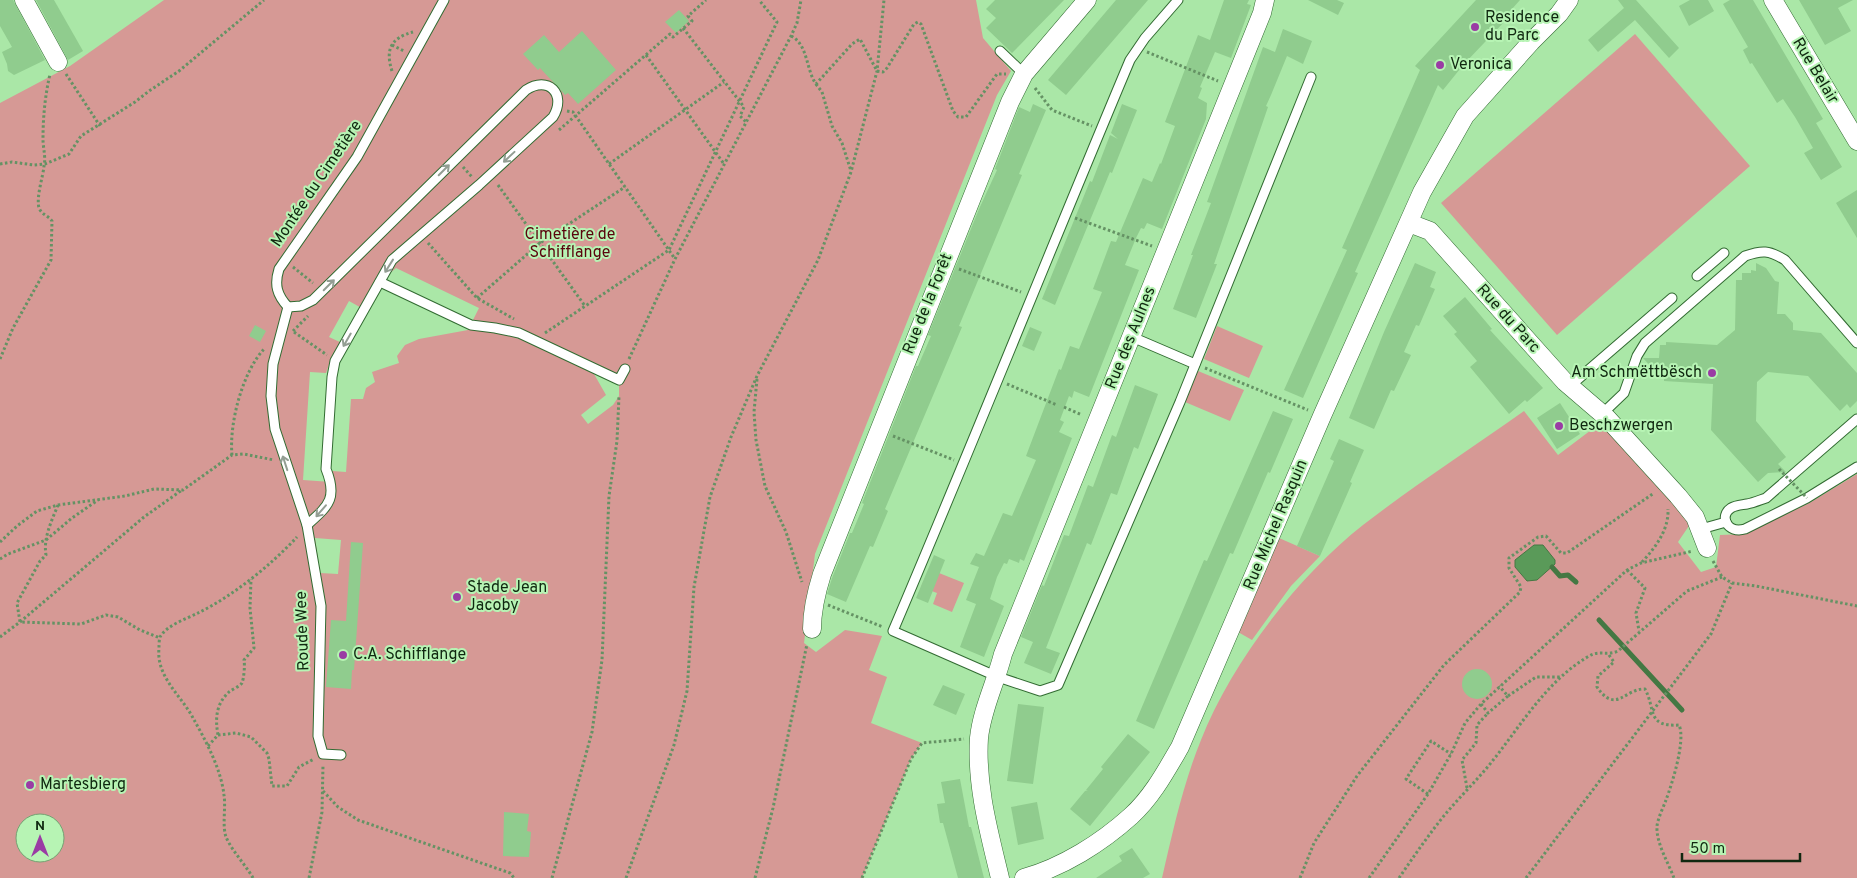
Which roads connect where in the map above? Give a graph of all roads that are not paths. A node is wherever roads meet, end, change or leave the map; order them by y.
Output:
1 (24, 0) edge
2 (444, 0) edge
3 (1087, 0) edge
4 (1178, 0) edge
5 (1265, 0) edge
6 (1570, 0) edge
7 (1773, 0) edge
8 (1000, 51) dead end
9 (59, 63) road end
10 (1024, 74) junction
11 (1311, 76) dead end
12 (1857, 141) edge
13 (1409, 223) junction
14 (1724, 253) dead end
15 (1697, 276) dead end
16 (380, 282) junction
17 (1672, 298) dead end
18 (288, 307) junction
19 (1132, 337) junction
20 (1857, 343) edge
21 (1196, 364) junction
22 (625, 368) road end
23 (1570, 386) junction
24 (1604, 416) junction
25 (1857, 419) edge
26 (1857, 467) edge
27 (1726, 522) junction
28 (307, 525) junction
29 (1701, 529) junction
30 (1707, 548) road end
31 (812, 629) road end
32 (998, 677) junction
33 (341, 755) dead end
34 (1000, 878) edge
35 (1024, 878) edge

1 - 9 street
2 - 18 lane, Montée du Cimetière
3 - 10 street, Rue de la Forêt
4 - 32 lane
5 - 19 street, Rue des Aulnes
6 - 13 street, Rue Michel Rasquin
7 - 12 street, Rue Belair
8 - 10 lane
10 - 31 street, Rue de la Forêt
11 - 21 lane
13 - 23 street, Rue du Parc
13 - 35 street, Rue Michel Rasquin
14 - 15 lane
18 -> 16 lane
16 - 22 lane
16 -> 28 lane
17 - 23 lane
28 -> 18 lane, Roude Wee
19 - 21 lane
19 - 32 street, Rue des Aulnes
20 - 24 lane
21 - 32 lane
23 - 24 street, Rue du Parc
24 - 29 street, Rue du Parc
25 - 27 lane
26 - 27 lane
27 - 29 lane
28 - 33 lane, Roude Wee
29 - 30 street, Rue du Parc
32 - 34 street, Rue des Aulnes

